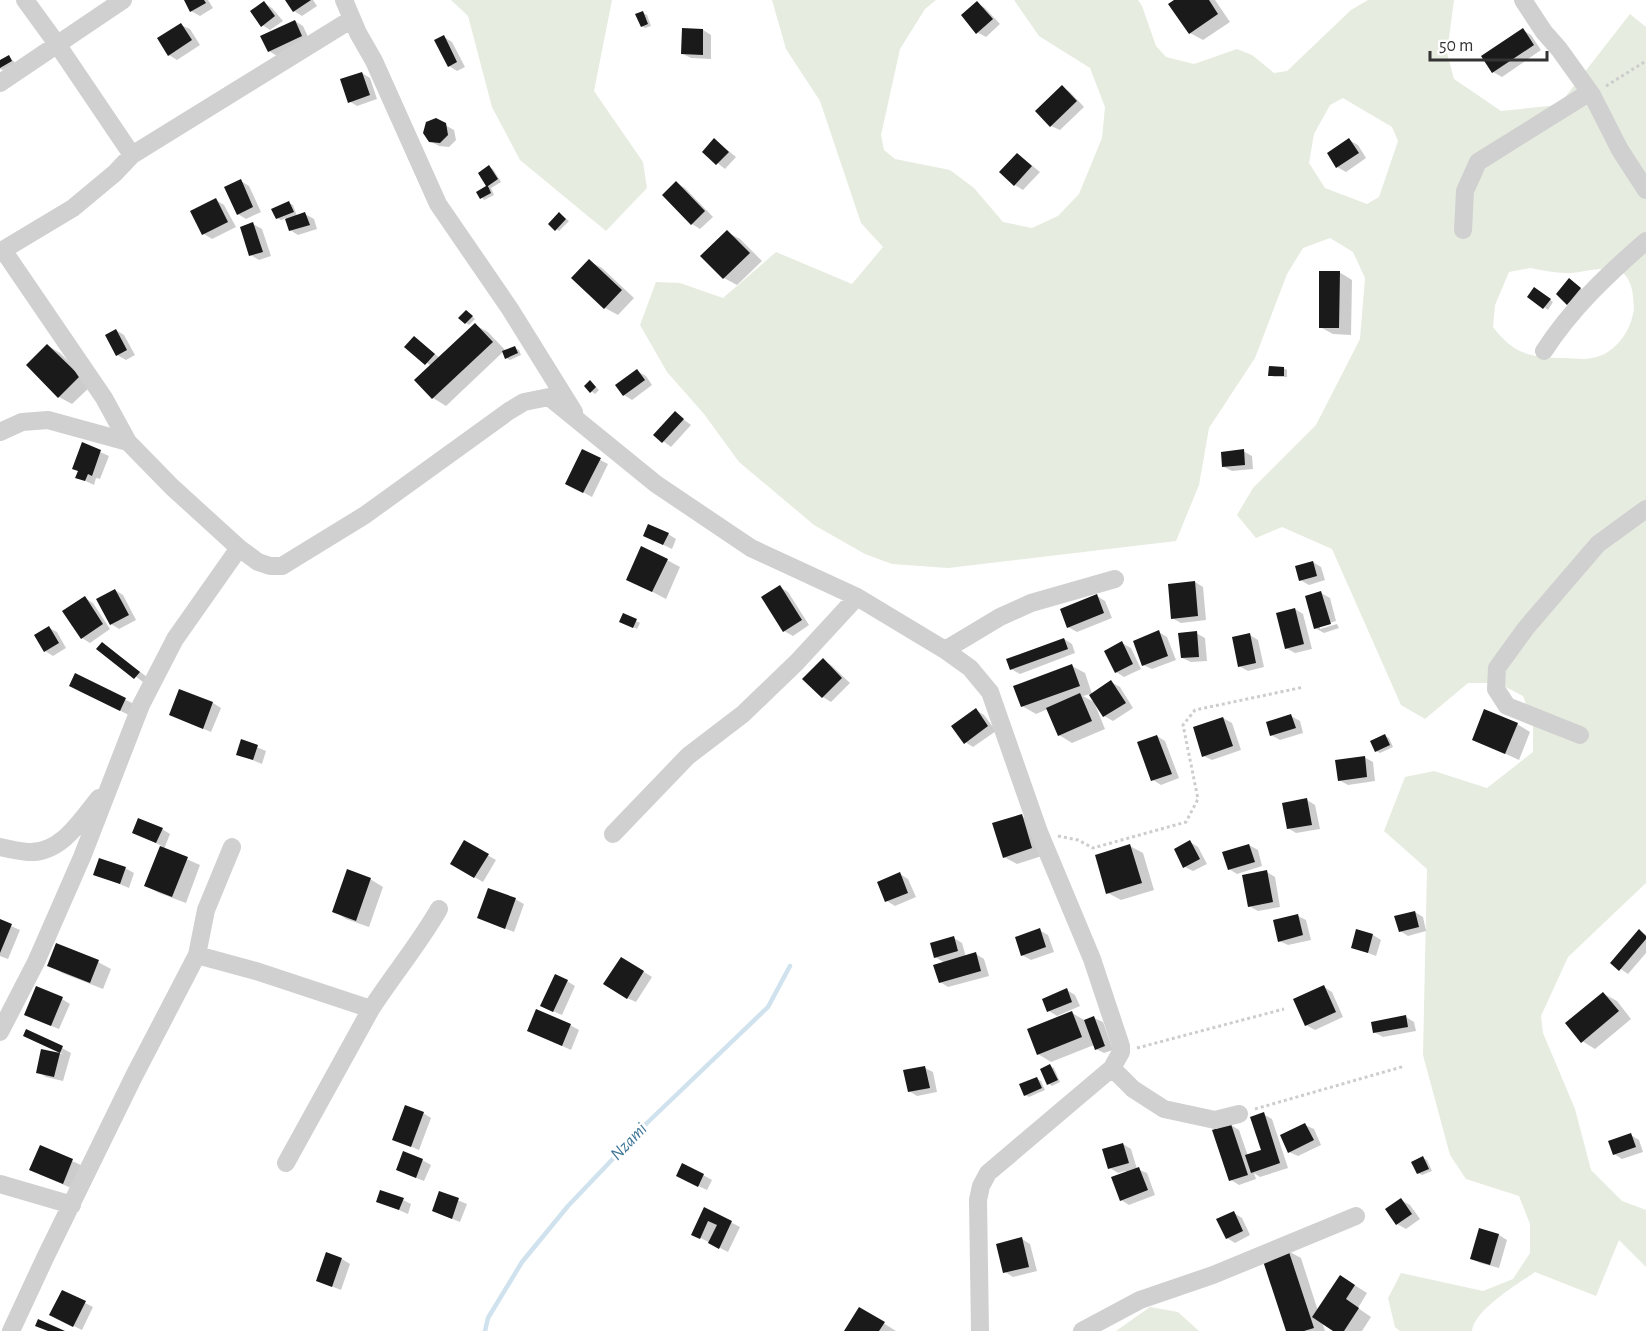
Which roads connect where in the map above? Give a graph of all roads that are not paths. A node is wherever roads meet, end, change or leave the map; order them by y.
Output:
1 (25, 0) edge
2 (123, 0) edge
3 (344, 0) edge
4 (1523, 0) edge
5 (352, 19) junction
6 (57, 44) junction
7 (0, 83) edge
8 (1591, 94) junction
9 (132, 155) junction
10 (1646, 190) edge
11 (1463, 231) dead end
12 (1646, 241) edge
13 (1, 251) edge
14 (1544, 351) dead end
15 (580, 421) junction
16 (0, 432) edge
17 (128, 442) junction
18 (1646, 510) edge
19 (239, 548) junction
20 (1115, 579) dead end
21 (857, 597) junction
22 (945, 650) junction
23 (1580, 735) dead end
24 (110, 785) junction
25 (613, 834) dead end
26 (0, 847) edge
27 (232, 847) dead end
28 (439, 909) dead end
29 (197, 956) junction
30 (371, 1009) junction
31 (0, 1032) edge
32 (1117, 1060) junction
33 (1239, 1114) road end
34 (286, 1163) dead end
35 (0, 1184) edge
36 (72, 1205) junction
37 (1356, 1216) dead end
38 (11, 1331) edge
39 (980, 1331) edge
40 (1082, 1331) edge

1 - 6 street
2 - 6 street
3 - 5 street
4 - 8 street
5 - 9 street
5 - 15 street
6 - 7 street
6 - 9 street
8 - 10 street
8 - 11 street
9 - 13 street
12 - 14 street
13 - 17 street
15 - 19 street
15 - 21 street
16 - 17 street
17 - 19 street
18 - 23 street
19 - 24 street
20 - 22 street
21 - 22 street
21 - 25 street
22 - 32 street
24 - 26 street
24 - 31 street
27 - 29 street
28 - 30 street
29 - 30 street
29 - 36 street
30 - 34 street
32 - 33 street
32 - 39 street
35 - 36 street
36 - 38 street
37 - 40 street

